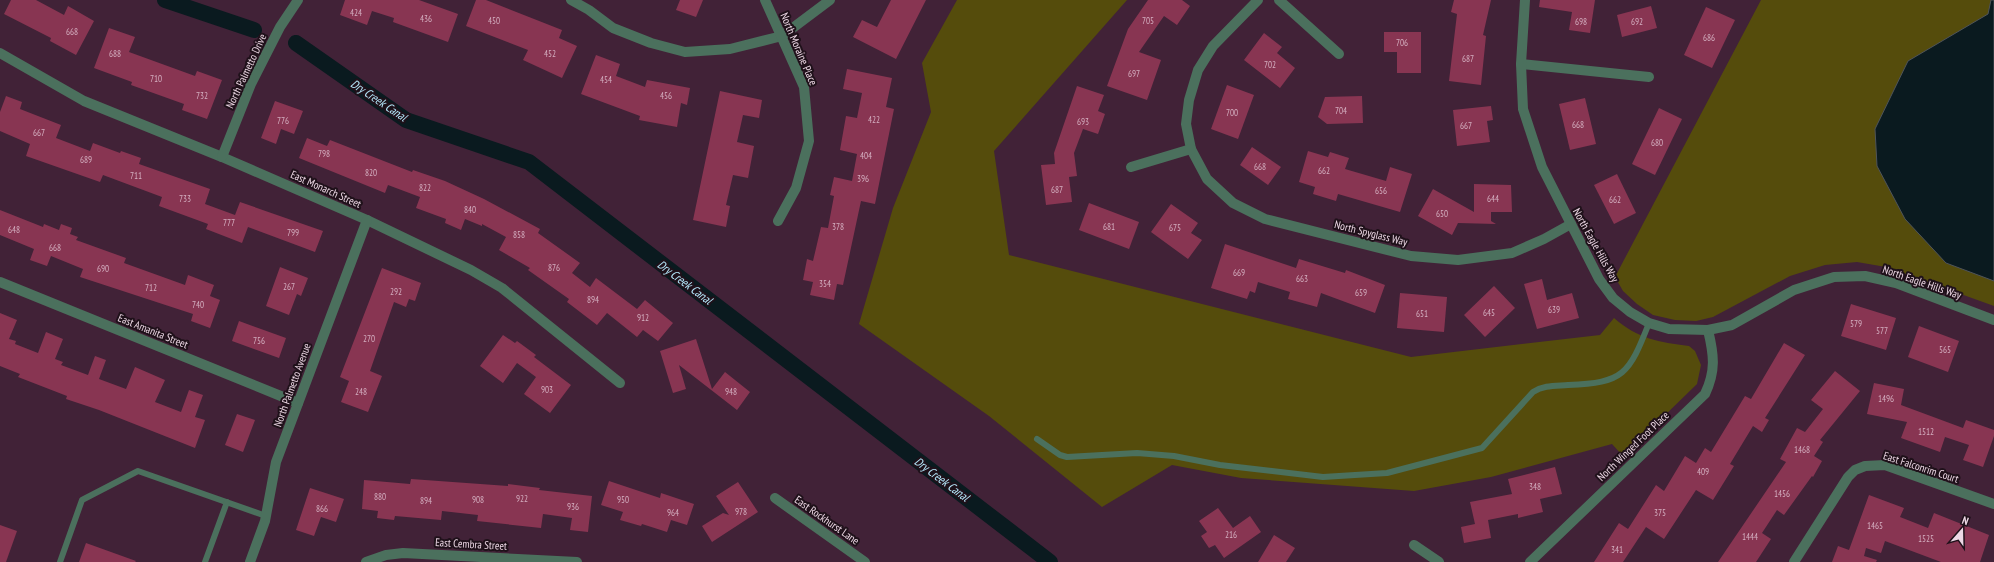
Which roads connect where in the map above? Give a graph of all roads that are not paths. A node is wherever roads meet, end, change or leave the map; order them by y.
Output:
1 (298, 0) edge
2 (571, 0) edge
3 (765, 0) edge
4 (830, 0) edge
5 (1258, 0) edge
6 (1279, 0) edge
7 (1525, 0) edge
8 (782, 36) junction
9 (0, 53) edge
10 (1339, 54) dead end
11 (1521, 64) junction
12 (1649, 77) dead end
13 (1191, 149) junction
14 (222, 156) junction
15 (1131, 167) dead end
16 (367, 220) junction
17 (778, 221) dead end
18 (1571, 224) junction
19 (0, 282) edge
20 (1994, 320) edge
21 (1649, 323) junction
22 (1708, 330) junction
23 (620, 383) dead end
24 (298, 403) junction
25 (1037, 439) dead end
26 (775, 498) dead end
27 (227, 502) junction
28 (1994, 504) edge
29 (266, 516) junction
30 (1414, 545) dead end
31 (852, 558) edge
32 (60, 562) edge
33 (205, 562) edge
34 (250, 562) edge
35 (366, 562) edge
36 (577, 562) edge
37 (865, 562) edge
38 (1439, 562) edge
39 (1530, 562) edge
40 (1794, 562) edge

1 - 14 street, North Palmetto Drive
2 - 8 street
3 - 8 street, North Moraine Place
4 - 8 street
5 - 13 street, North Spyglass Way
6 - 10 street
7 - 11 street, North Eagle Hills Way
8 - 17 street, North Moraine Place
9 - 14 street, East Monarch Street
11 - 12 street
11 - 18 street, North Eagle Hills Way
13 - 15 street
13 - 18 street, North Spyglass Way
14 - 16 street, East Monarch Street
16 - 23 street, East Monarch Street
16 - 24 street, North Palmetto Avenue
18 - 21 street, North Eagle Hills Way
19 - 24 street, East Amanita Street
20 - 22 street, North Eagle Hills Way
21 - 22 street, North Eagle Hills Way
21 - 25 lane
22 - 39 street, North Winged Foot Place
24 - 29 street, North Palmetto Avenue
26 - 31 street, East Rockhurst Lane
27 - 29 lane
27 - 32 lane
27 - 33 lane
28 - 40 street, East Falconrim Court
29 - 34 street, North Palmetto Avenue
30 - 38 street
31 - 37 street, East Rockhurst Lane
35 - 36 street, East Cembra Street

